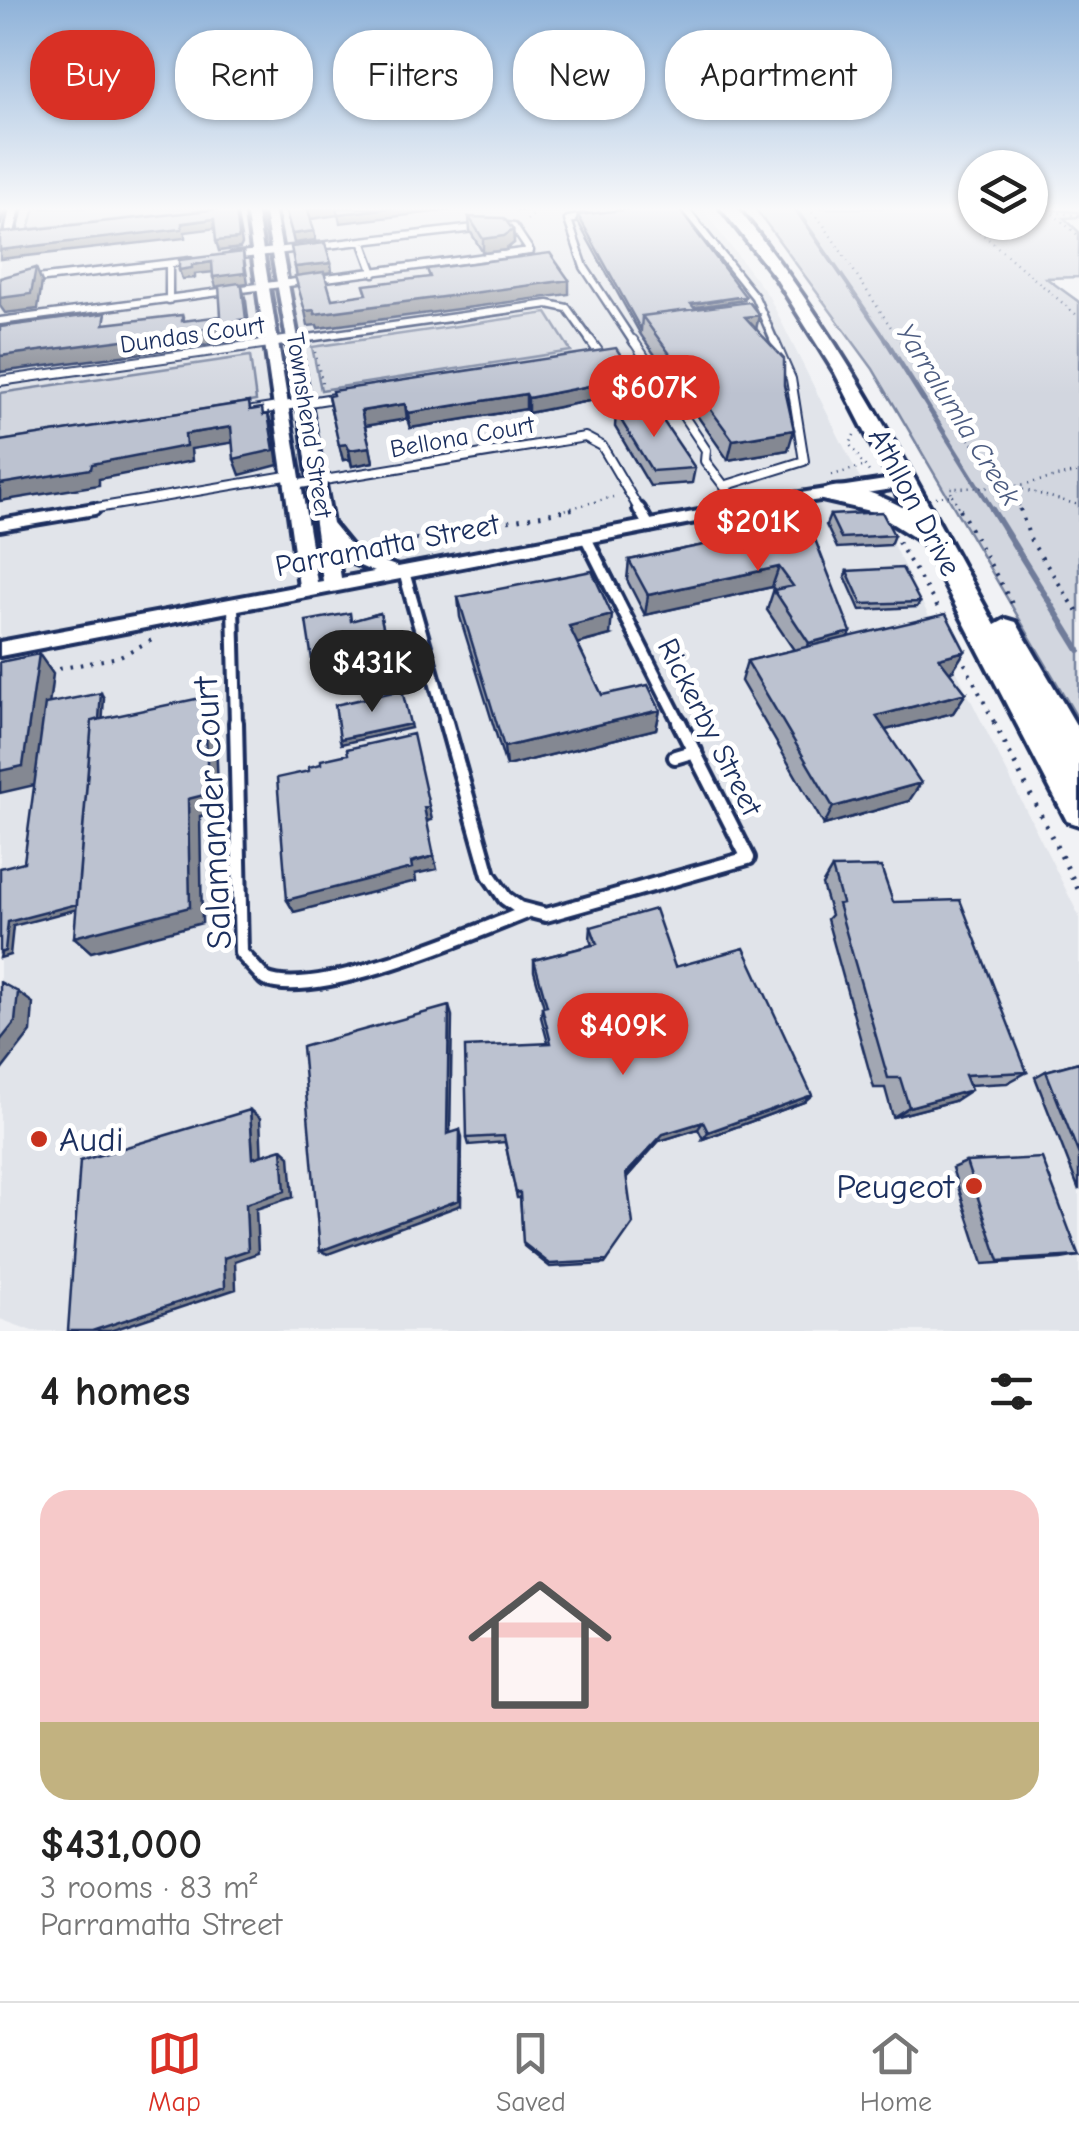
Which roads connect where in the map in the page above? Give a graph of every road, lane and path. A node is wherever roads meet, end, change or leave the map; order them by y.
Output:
1 (116, 270) edge
2 (168, 270) edge
3 (260, 270) edge
4 (280, 270) edge
5 (373, 270) edge
6 (394, 270) edge
7 (586, 270) edge
8 (734, 270) edge
9 (777, 270) edge
10 (790, 270) edge
11 (853, 270) edge
12 (1024, 270) edge
13 (374, 273) junction
14 (23, 281) edge
15 (283, 285) junction
16 (263, 288) junction
17 (169, 300) junction
18 (1079, 317) edge
19 (0, 321) edge
20 (312, 337) junction
21 (293, 340) junction
22 (272, 343) junction
23 (572, 360) edge
24 (0, 381) edge
25 (344, 396) edge
26 (325, 399) junction
27 (304, 402) junction
28 (282, 406) junction
29 (247, 412) edge
30 (857, 428) dead end
31 (899, 451) junction
32 (1079, 472) edge
33 (871, 474) junction
34 (293, 480) junction
35 (318, 481) junction
36 (905, 482) junction
37 (724, 486) junction
38 (960, 486) dead end
39 (1012, 487) junction
40 (630, 494) junction
41 (831, 494) junction
42 (952, 496) dead end
43 (784, 500) junction
44 (1079, 504) edge
45 (889, 507) junction
46 (741, 508) junction
47 (0, 525) edge
48 (325, 526) junction
49 (649, 526) junction
50 (586, 538) junction
51 (938, 544) junction
52 (366, 547) dead end
53 (401, 573) junction
54 (332, 586) junction
55 (310, 590) junction
56 (233, 605) junction
57 (1079, 614) edge
58 (1019, 616) dead end
59 (946, 629) edge
60 (161, 636) dead end
61 (0, 649) edge
62 (957, 650) edge
63 (34, 674) edge
64 (694, 752) junction
65 (675, 758) dead end
66 (1079, 760) edge
67 (1079, 810) edge
68 (1079, 890) edge
69 (524, 913) junction
70 (546, 916) joint

1 - 14 lane
2 - 17 lane
3 - 16 street, Townshend Street
4 - 15 street, Townshend Street
5 - 13 lane
6 - 13 lane
7 - 37 lane
8 - 37 lane
9 - 31 main road, Athllon Drive
10 - 31 main road, Athllon Drive
11 - 39 path
12 - 18 path
13 - 15 lane
15 - 16 lane
15 - 21 street, Townshend Street
16 - 17 lane
16 - 22 street, Townshend Street
17 - 19 lane
20 - 21 lane, Dundas Court
20 - 23 lane, Dundas Court
20 - 26 path
21 - 22 lane, Dundas Court
21 - 27 street, Townshend Street
22 - 24 lane, Dundas Court
22 - 28 street, Townshend Street
25 - 26 lane
26 - 27 lane
27 - 28 lane
27 - 35 street, Townshend Street
28 - 29 lane
28 - 34 street, Townshend Street
30 - 33 path
31 - 33 street, Parramatta Street
31 - 36 main road, Athllon Drive
31 - 66 main road, Athllon Drive
32 - 39 path
33 - 43 street, Parramatta Street
34 - 35 lane, Bellona Court
34 - 47 lane, Bellona Court
34 - 55 street, Townshend Street
35 - 40 lane, Bellona Court
35 - 48 street, Townshend Street
36 - 41 street, Parramatta Street
36 - 51 main road, Athllon Drive
37 - 46 lane
38 - 39 path
39 - 44 path
39 - 57 path
40 - 49 lane, Bellona Court
40 - 52 path
41 - 43 street, Parramatta Street
41 - 45 main road
42 - 58 path
43 - 46 street, Parramatta Street
45 - 51 main road
45 - 59 path
46 - 49 street, Parramatta Street
48 - 53 street, Townshend Street
48 - 54 street, Townshend Street
49 - 50 street, Parramatta Street
50 - 53 street, Parramatta Street
50 - 64 lane, Rickerby Street
51 - 67 main road, Athllon Drive
53 - 54 street, Parramatta Street
53 - 69 lane
54 - 55 street, Parramatta Street
55 - 56 street, Parramatta Street
56 - 61 street, Parramatta Street
56 - 69 lane, Salamander Court
60 - 63 path
62 - 68 path
64 - 65 lane
64 - 70 lane, Rickerby Street
69 - 70 lane, Salamander Court

